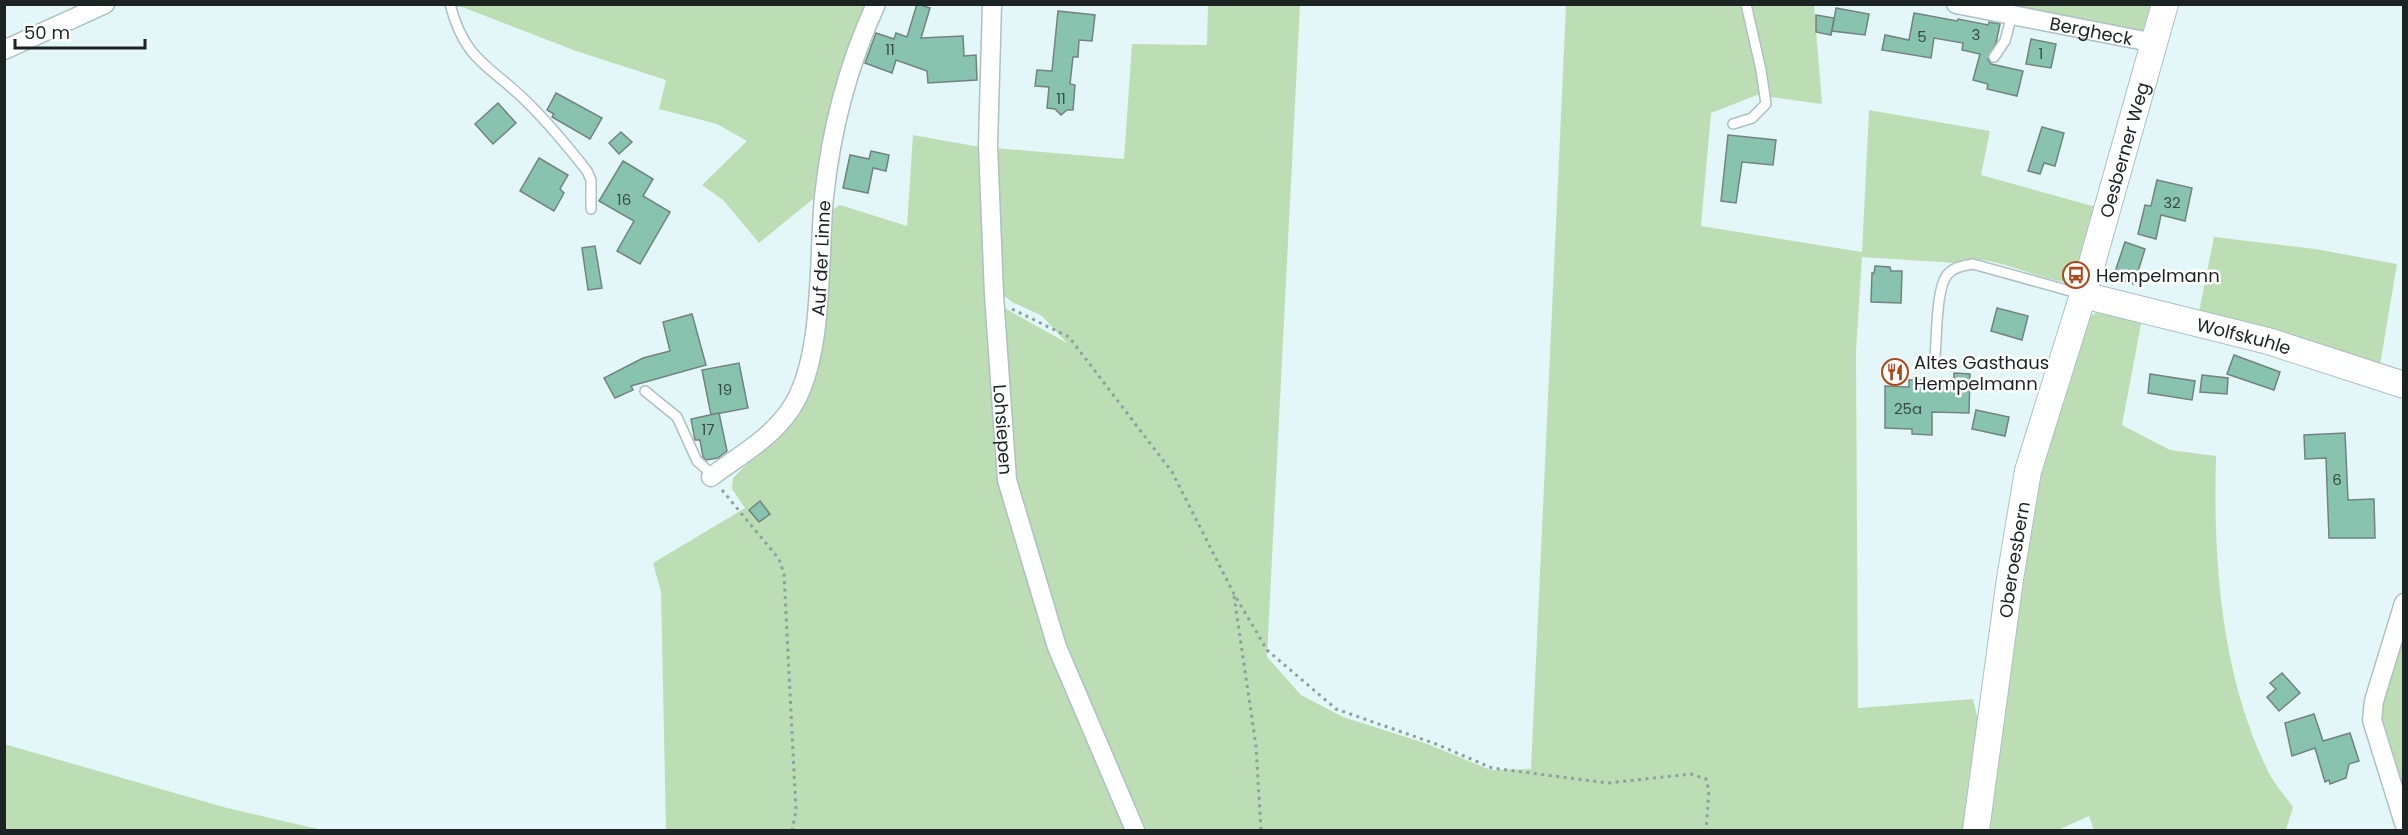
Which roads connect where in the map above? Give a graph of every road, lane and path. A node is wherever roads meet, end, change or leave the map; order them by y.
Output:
1 (105, 4) edge
2 (450, 4) edge
3 (876, 4) edge
4 (992, 4) edge
5 (1746, 4) edge
6 (1956, 4) edge
7 (2165, 4) edge
8 (2012, 15) junction
9 (2155, 43) junction
10 (4, 50) edge
11 (1994, 57) dead end
12 (1733, 124) dead end
13 (591, 209) dead end
14 (994, 295) junction
15 (2083, 295) junction
16 (1935, 356) dead end
17 (2403, 385) edge
18 (645, 391) dead end
19 (712, 476) junction
20 (1234, 594) junction
21 (2403, 603) edge
22 (2403, 823) edge
23 (792, 831) edge
24 (1135, 831) edge
25 (1261, 831) edge
26 (1706, 831) edge
27 (1976, 831) edge

1 - 10 street
2 - 13 lane
3 - 19 street, Auf der Linne
4 - 14 street, Lohsiepen
5 - 12 lane
6 - 8 street, Bergheck
7 - 9 street, Oesberner Weg
8 - 9 street, Bergheck
8 - 11 lane
9 - 15 street, Oesberner Weg
14 - 20 path
14 - 24 street, Lohsiepen
15 - 16 lane
15 - 17 street, Wolfskuhle
15 - 27 street, Oberoesbern
18 - 19 lane
19 - 23 path
20 - 25 path
20 - 26 path
21 - 22 street

